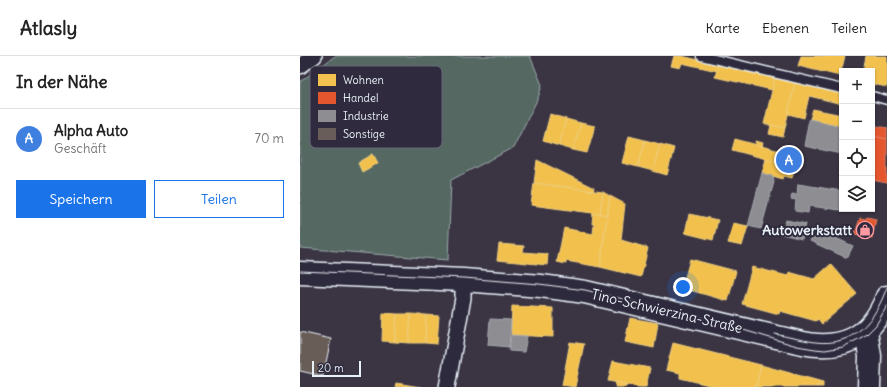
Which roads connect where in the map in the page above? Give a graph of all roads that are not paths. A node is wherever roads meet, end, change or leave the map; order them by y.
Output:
1 (314, 56) edge
2 (701, 56) edge
3 (300, 66) edge
4 (839, 88) edge
5 (875, 97) edge
6 (887, 100) edge
7 (300, 273) edge
8 (463, 280) junction
9 (887, 296) edge
10 (866, 331) junction
11 (447, 387) edge
12 (869, 387) edge

1 - 3 street
2 - 4 lane
5 - 6 lane
7 - 8 main road, Tino-Schwierzina-Straße
8 - 10 main road, Tino-Schwierzina-Straße
8 - 11 street
9 - 10 main road
10 - 12 main road

